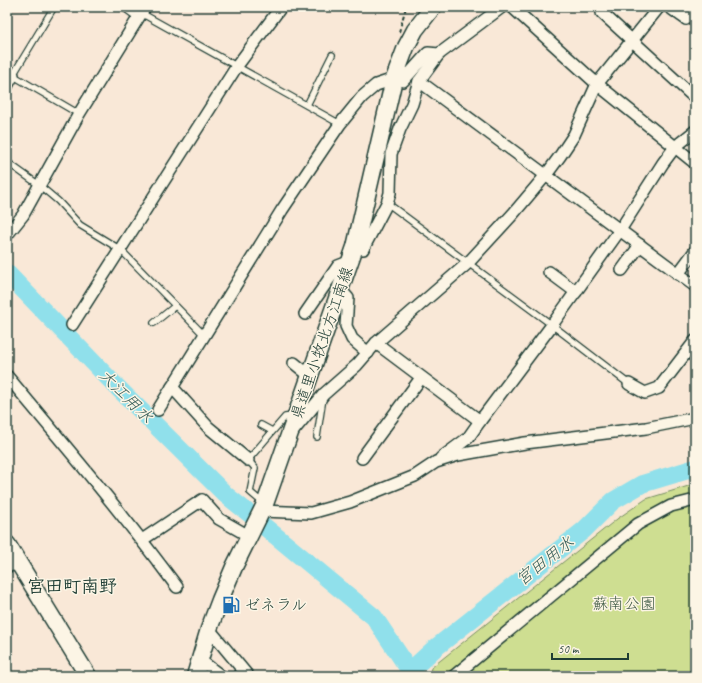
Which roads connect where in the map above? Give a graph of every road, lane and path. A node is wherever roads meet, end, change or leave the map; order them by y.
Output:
1 (54, 7) edge
2 (123, 7) edge
3 (281, 7) edge
4 (433, 7) edge
5 (502, 7) edge
6 (512, 7) edge
7 (659, 7) edge
8 (669, 7) edge
9 (695, 9) edge
10 (141, 13) edge
11 (602, 13) dead end
12 (633, 41) junction
13 (439, 54) junction
14 (332, 55) dead end
15 (237, 66) junction
16 (10, 74) edge
17 (394, 80) junction
18 (419, 81) junction
19 (597, 84) junction
20 (7, 86) edge
21 (695, 98) edge
22 (307, 105) junction
23 (79, 114) junction
24 (340, 124) junction
25 (695, 131) edge
26 (675, 147) junction
27 (7, 162) edge
28 (695, 163) edge
29 (546, 175) junction
30 (39, 185) junction
31 (387, 203) junction
32 (620, 230) junction
33 (7, 235) edge
34 (640, 245) junction
35 (121, 250) junction
36 (695, 251) edge
37 (353, 254) junction
38 (468, 263) junction
39 (622, 270) dead end
40 (549, 272) dead end
41 (678, 274) junction
42 (695, 286) edge
43 (341, 290) junction
44 (576, 292) junction
45 (175, 306) junction
46 (305, 314) dead end
47 (154, 323) dead end
48 (72, 325) dead end
49 (552, 325) junction
50 (204, 335) junction
51 (695, 342) edge
52 (376, 344) junction
53 (368, 353) junction
54 (294, 363) dead end
55 (7, 376) edge
56 (310, 376) junction
57 (421, 378) junction
58 (629, 384) joint
59 (172, 387) junction
60 (324, 394) junction
61 (158, 410) dead end
62 (296, 416) junction
63 (695, 418) edge
64 (480, 421) junction
65 (261, 425) dead end
66 (272, 431) junction
67 (290, 436) junction
68 (317, 437) dead end
69 (362, 458) dead end
70 (248, 460) junction
71 (436, 462) junction
72 (695, 500) edge
73 (264, 508) junction
74 (249, 536) junction
75 (142, 540) junction
76 (7, 544) edge
77 (13, 565) edge
78 (177, 587) dead end
79 (209, 629) junction
80 (200, 660) junction
81 (88, 676) edge
82 (195, 676) edge
83 (221, 676) edge
84 (248, 676) edge
85 (454, 676) edge

1 - 16 lane
2 - 10 lane
3 - 15 street
4 - 17 main road, 県道里小牧北方江南線
5 - 13 street
6 - 19 street
7 - 12 street
8 - 9 street
10 - 15 lane
10 - 23 street
11 - 12 street
12 - 19 street
12 - 21 street
13 - 17 street
13 - 18 street
14 - 22 lane
15 - 22 lane
15 - 35 street
16 - 20 street
16 - 23 lane
17 - 24 street
17 - 37 main road, 県道里小牧北方江南線
18 - 29 street
18 - 31 street
19 - 26 street
19 - 29 street
22 - 24 lane
23 - 30 street
24 - 50 street
25 - 26 street
26 - 28 street
26 - 32 street
27 - 30 lane
29 - 32 street
29 - 38 street
30 - 33 street
30 - 35 lane
31 - 37 street
31 - 38 lane
32 - 34 street
32 - 44 street
34 - 39 street
34 - 41 street
35 - 45 lane
35 - 48 street
36 - 41 street
37 - 43 main road, 県道里小牧北方江南線
37 - 46 street
38 - 49 lane
38 - 52 street
40 - 44 street
41 - 42 street
43 - 53 street
43 - 56 main road, 県道里小牧北方江南線
44 - 49 street
45 - 47 lane
45 - 50 lane
49 - 58 lane
49 - 64 street
50 - 59 street
51 - 58 street
52 - 53 street
52 - 57 street
53 - 60 street
54 - 56 street
55 - 75 street
56 - 62 main road, 県道里小牧北方江南線
57 - 64 street
57 - 69 street
59 - 61 street
59 - 70 street
60 - 67 street
60 - 68 lane
62 - 66 lane
62 - 67 main road, 県道里小牧北方江南線
63 - 71 street
64 - 71 street
65 - 66 lane
66 - 70 lane
67 - 73 main road, 県道里小牧北方江南線
70 - 73 lane
71 - 73 street
72 - 85 street
73 - 74 main road, 県道里小牧北方江南線
74 - 75 street
74 - 79 main road, 県道里小牧北方江南線
75 - 78 street
76 - 77 main road
77 - 81 main road
79 - 80 main road, 県道里小牧北方江南線
79 - 84 street
80 - 82 main road, 県道里小牧北方江南線
80 - 83 street

